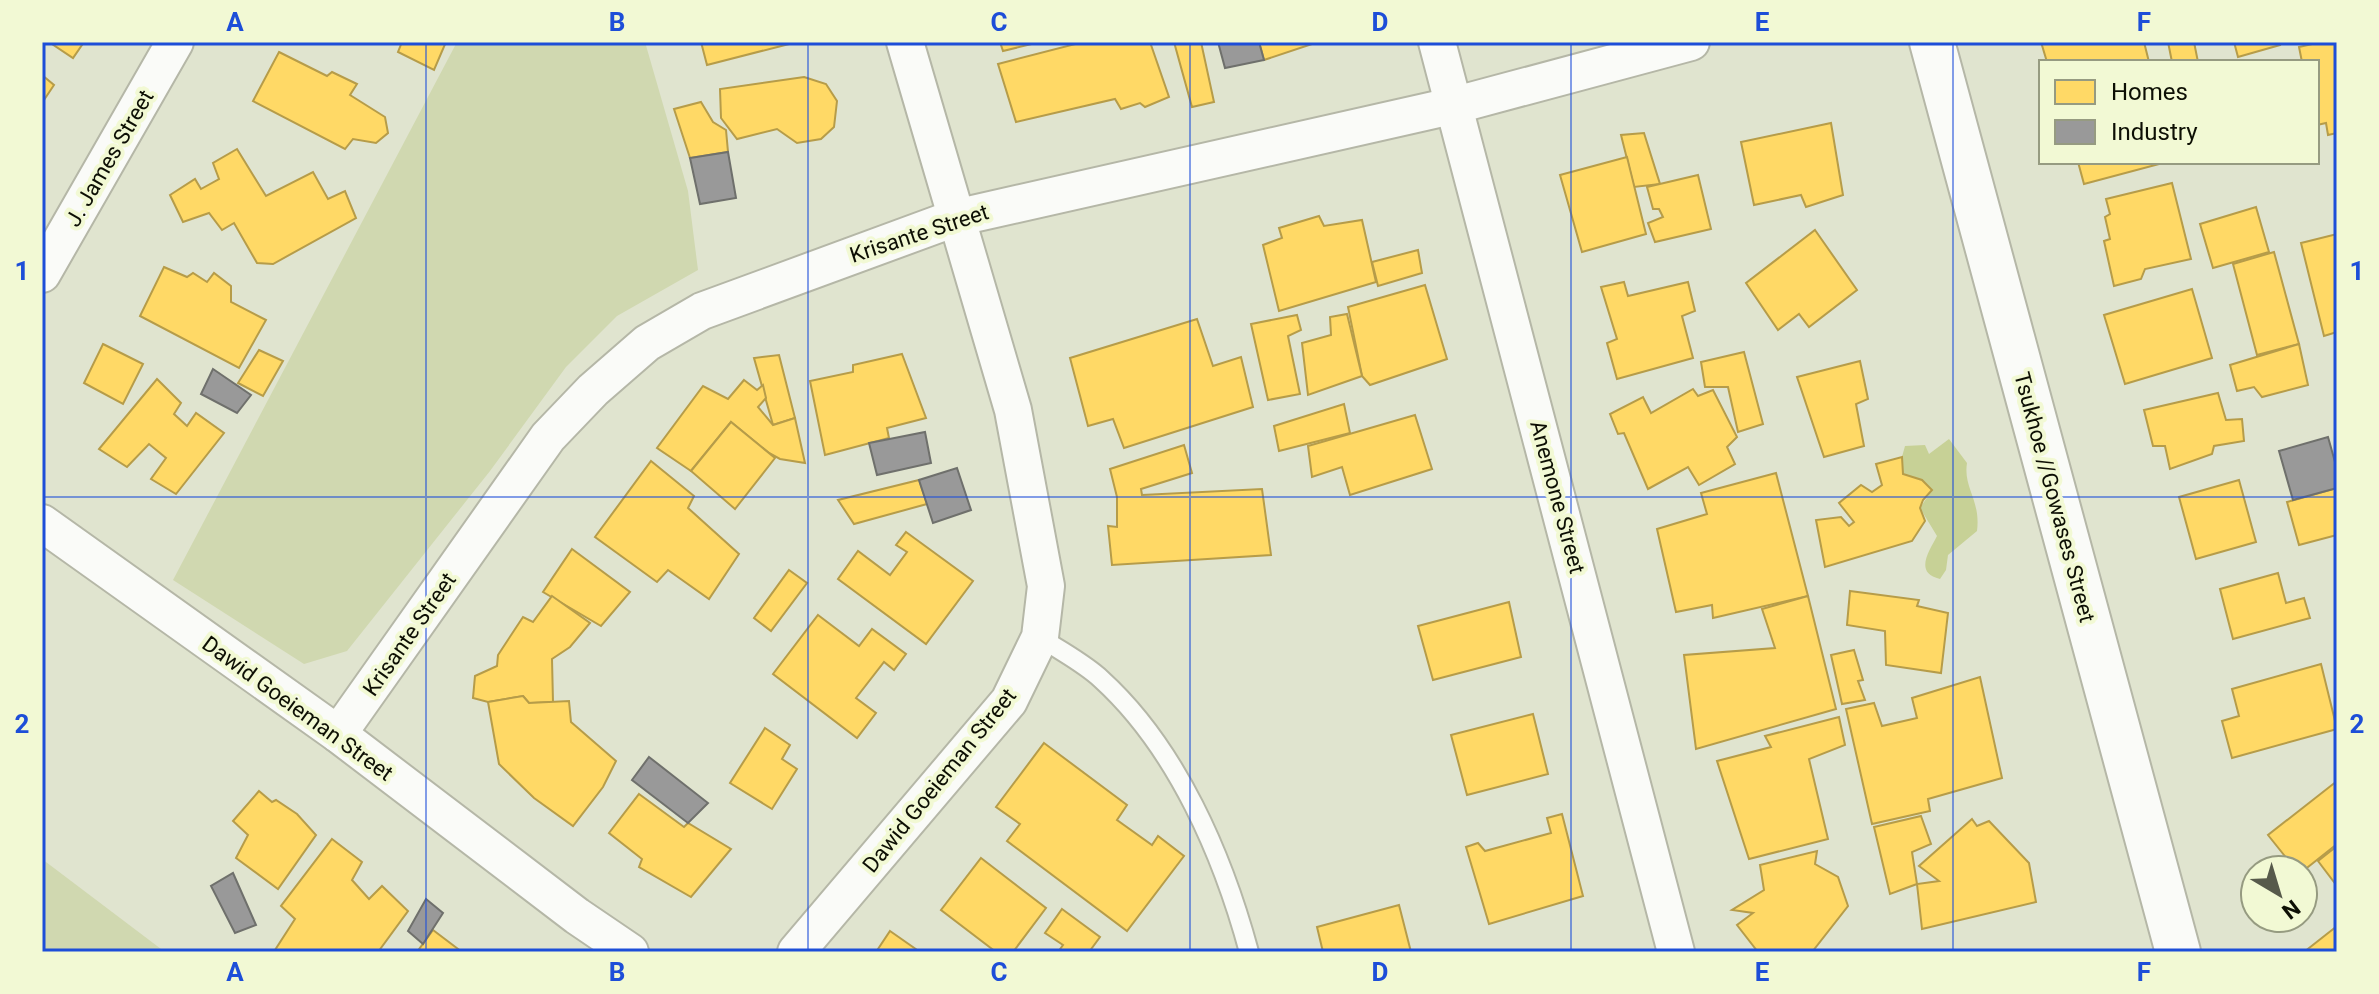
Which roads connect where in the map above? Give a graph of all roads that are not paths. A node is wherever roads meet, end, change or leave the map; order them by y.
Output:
1 (175, 42) edge
2 (905, 42) edge
3 (1437, 42) edge
4 (1691, 42) edge
5 (1932, 42) edge
6 (1456, 105) junction
7 (955, 218) junction
8 (42, 274) edge
9 (42, 523) edge
10 (1040, 637) junction
11 (338, 734) junction
12 (630, 952) edge
13 (796, 952) edge
14 (1249, 952) edge
15 (1676, 952) edge
16 (2178, 952) edge

1 - 8 street, J. James Street
2 - 7 street, Dawid Goeieman Street
3 - 6 street, Anemone Street
4 - 6 street, Krisante Street
5 - 16 street, Tsukhoe //Gowases Street
6 - 7 street, Krisante Street
6 - 15 street, Anemone Street
7 - 10 street, Dawid Goeieman Street
7 - 11 street, Krisante Street
9 - 11 street, Dawid Goeieman Street
10 - 13 street, Dawid Goeieman Street
10 - 14 lane
11 - 12 street, Dawid Goeieman Street

